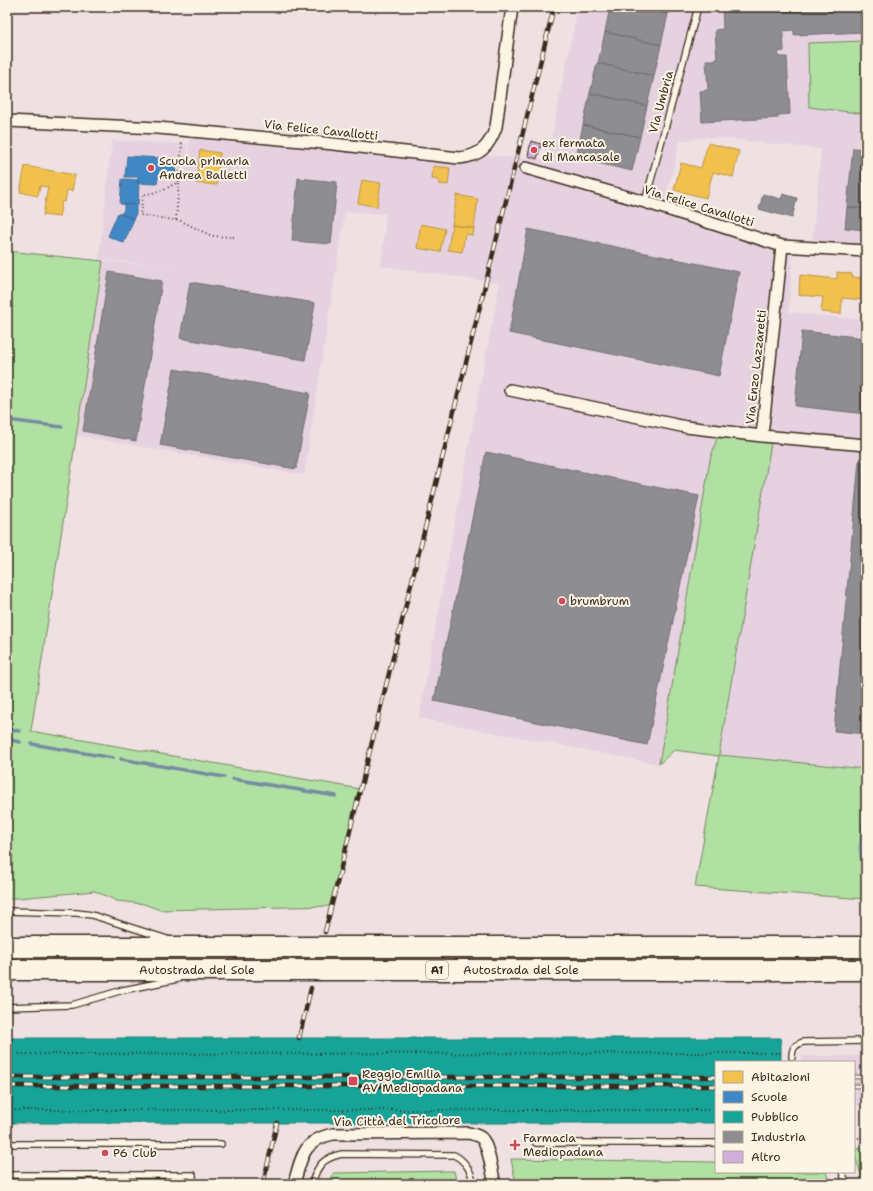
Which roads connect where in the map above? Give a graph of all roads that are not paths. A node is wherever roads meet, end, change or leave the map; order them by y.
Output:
1 (512, 7) edge
2 (698, 7) edge
3 (7, 121) edge
4 (526, 168) dead end
5 (645, 202) junction
6 (782, 246) junction
7 (866, 251) edge
8 (510, 390) dead end
9 (762, 436) junction
10 (866, 445) edge
11 (7, 911) edge
12 (191, 946) junction
13 (866, 946) edge
14 (7, 947) edge
15 (7, 970) edge
16 (220, 970) junction
17 (866, 970) edge
18 (190, 976) dead end
19 (183, 978) dead end
20 (7, 1007) edge
21 (866, 1041) edge
22 (792, 1057) dead end
23 (536, 1143) dead end
24 (715, 1143) edge
25 (7, 1144) edge
26 (221, 1144) dead end
27 (842, 1173) edge
28 (7, 1176) edge
29 (193, 1184) edge
30 (294, 1184) edge
31 (312, 1184) edge
32 (474, 1184) edge
33 (495, 1184) edge
34 (847, 1184) edge

1 - 3 street, Via Felice Cavallotti
2 - 5 lane, Via Umbria
4 - 5 street, Via Felice Cavallotti
5 - 6 street, Via Felice Cavallotti
6 - 7 street, Via Felice Cavallotti
6 - 9 street, Via Enzo Lazzaretti
8 - 9 street
9 - 10 street, Via Enzo Lazzaretti
11 - 12 lane
12 - 13 highway, Autostrada del Sole / A1
12 - 14 highway, Autostrada del Sole / A1
15 - 16 highway, Autostrada del Sole / A1
16 - 17 highway, Autostrada del Sole / A1
16 - 18 lane
19 - 20 lane
21 - 22 lane
23 - 24 lane
25 - 26 lane
27 - 34 lane
28 - 29 lane
30 - 33 street, Via Città del Tricolore
31 - 32 lane

